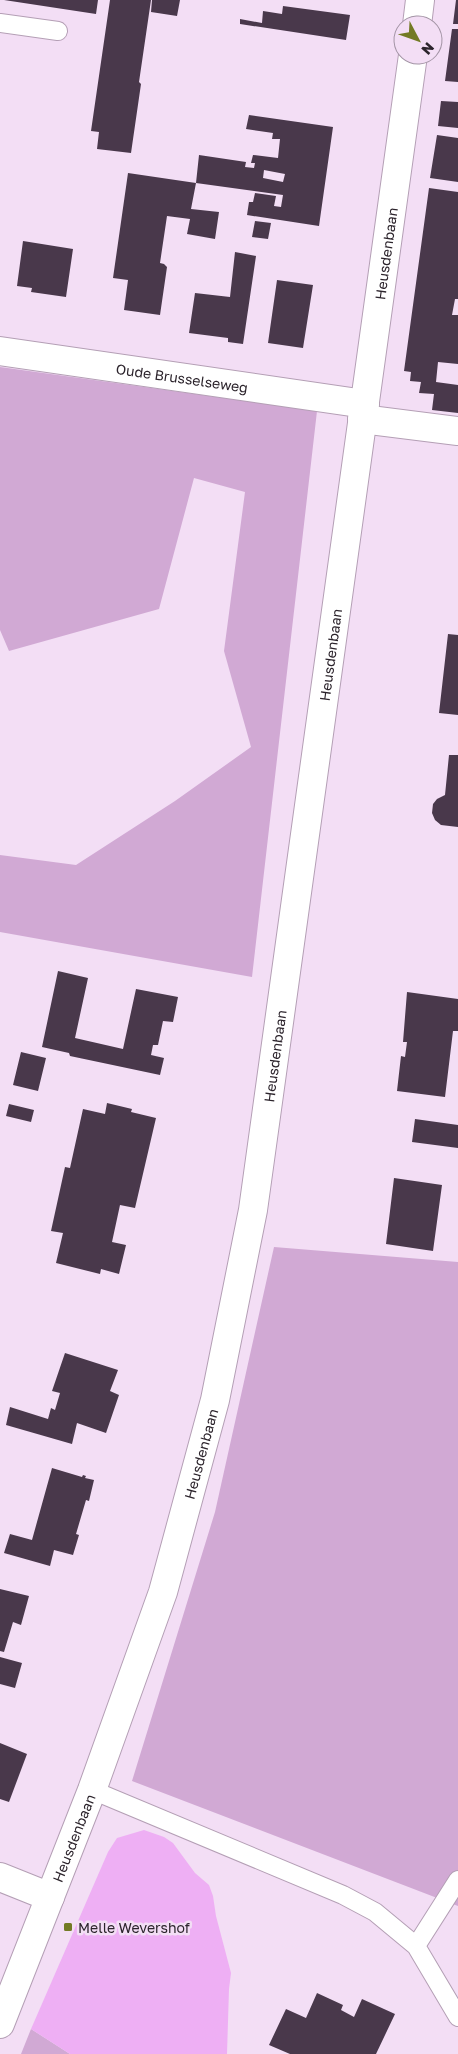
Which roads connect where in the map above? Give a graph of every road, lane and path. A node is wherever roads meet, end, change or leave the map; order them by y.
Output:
1 (420, 0) edge
2 (418, 15) edge
3 (0, 23) edge
4 (58, 31) dead end
5 (412, 65) edge
6 (0, 351) edge
7 (363, 411) junction
8 (458, 431) edge
9 (92, 1790) junction
10 (0, 1877) edge
11 (458, 1880) edge
12 (50, 1897) junction
13 (416, 1946) junction
14 (458, 2017) edge
15 (0, 2024) edge

1 - 2 main road
3 - 4 lane
5 - 7 main road, Heusdenbaan
6 - 7 main road, Oude Brusselseweg
7 - 8 main road, Oude Brusselseweg
7 - 9 main road, Heusdenbaan
9 - 12 main road, Heusdenbaan
9 - 13 lane
10 - 12 main road
11 - 13 lane
12 - 15 main road, Heusdenbaan
13 - 14 lane

